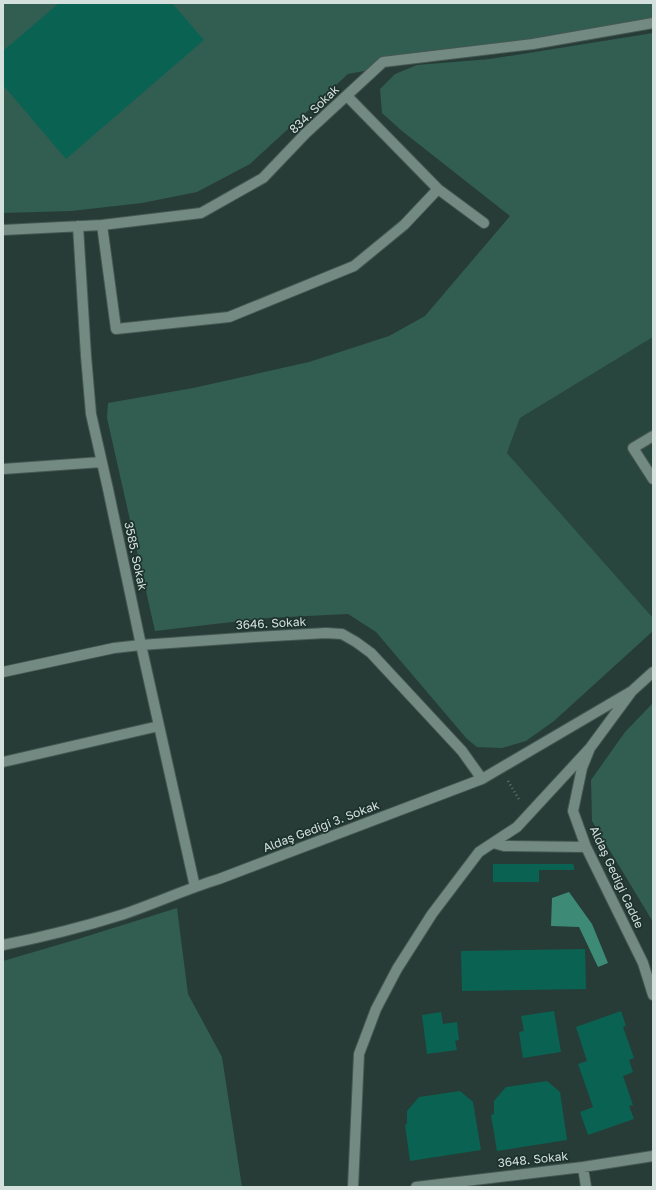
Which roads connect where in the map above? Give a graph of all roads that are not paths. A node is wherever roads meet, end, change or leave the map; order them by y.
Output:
1 (653, 23) edge
2 (347, 96) junction
3 (438, 189) junction
4 (484, 223) dead end
5 (102, 225) junction
6 (78, 226) junction
7 (3, 230) edge
8 (653, 436) edge
9 (102, 462) junction
10 (3, 469) edge
11 (653, 479) edge
12 (141, 644) junction
13 (3, 672) edge
14 (653, 672) edge
15 (632, 691) junction
16 (159, 726) junction
17 (590, 748) junction
18 (3, 762) edge
19 (482, 779) junction
20 (493, 843) junction
21 (586, 847) junction
22 (195, 887) junction
23 (3, 946) edge
24 (653, 995) edge
25 (653, 1156) edge
26 (583, 1167) junction
27 (353, 1187) edge
28 (416, 1187) edge
29 (586, 1187) edge

1 - 2 street, 834. Sokak
2 - 3 street
2 - 5 street, 834. Sokak
3 - 4 street
3 - 5 street
5 - 6 street, 834. Sokak
6 - 7 street, 834. Sokak
6 - 9 street, 3585. Sokak
8 - 11 street
9 - 10 street
9 - 12 street, 3585. Sokak
12 - 13 street, 3646. Sokak
12 - 16 street, 3585. Sokak
12 - 19 street, 3646. Sokak
14 - 15 street, Aldaş Gediği Cadde
15 - 17 street, Aldaş Gediği Cadde
15 - 19 street, Aldaş Gediği 3. Sokak
16 - 18 street
16 - 22 street, 3585. Sokak
17 - 20 street
17 - 21 street, Aldaş Gediği Cadde
19 - 22 street, Aldaş Gediği 3. Sokak
20 - 21 street
20 - 27 street
21 - 24 street, Aldaş Gediği Cadde
22 - 23 street, Aldaş Gediği 3. Sokak
25 - 26 street, 3648. Sokak
26 - 28 street, 3648. Sokak
26 - 29 street

